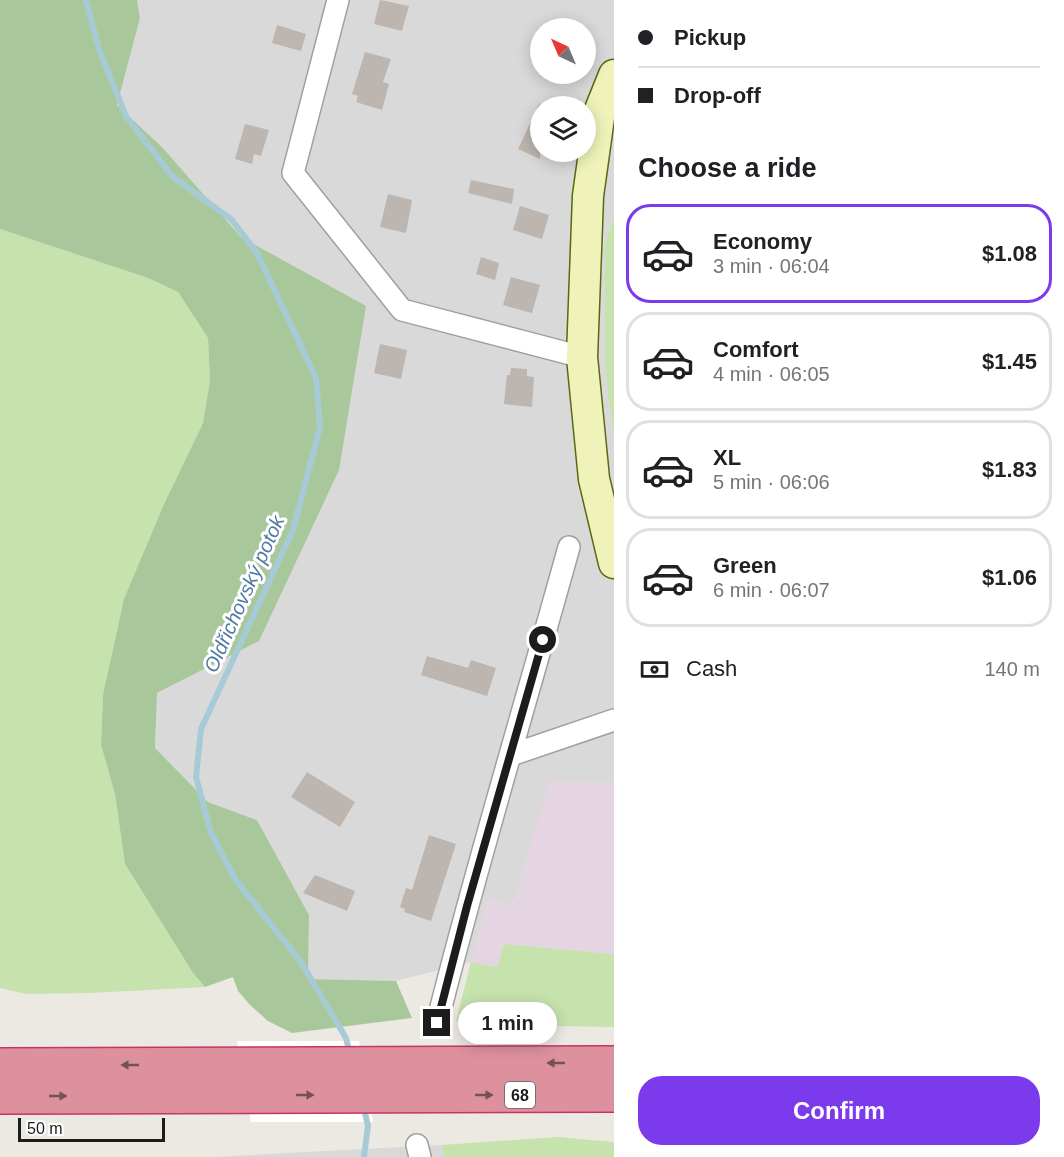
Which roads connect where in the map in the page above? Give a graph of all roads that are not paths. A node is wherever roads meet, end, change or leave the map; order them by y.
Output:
1 (338, 0) edge
2 (614, 75) edge
3 (582, 357) junction
4 (569, 547) dead end
5 (614, 563) edge
6 (614, 720) edge
7 (511, 755) junction
8 (437, 1023) dead end
9 (614, 1063) edge
10 (0, 1065) edge
11 (244, 1080) junction
12 (614, 1095) edge
13 (0, 1097) edge

1 - 3 street
2 - 3 street
3 - 5 street
4 - 7 street
6 - 7 street
7 - 8 street
9 -> 11 highway, 68
11 -> 10 highway, 68
11 -> 12 highway, 68
13 -> 11 highway, 68

